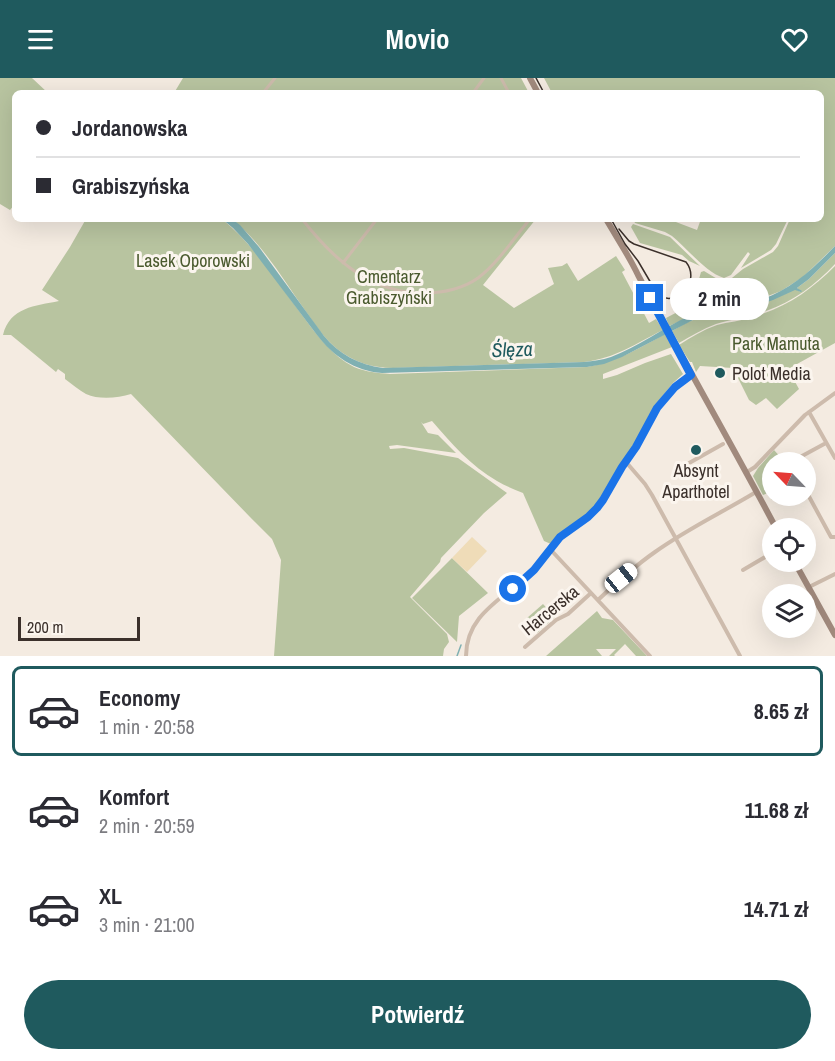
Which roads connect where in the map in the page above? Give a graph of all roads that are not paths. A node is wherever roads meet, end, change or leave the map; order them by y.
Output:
1 (304, 222) edge
2 (375, 222) edge
3 (528, 222) edge
4 (608, 222) edge
5 (343, 263) junction
6 (691, 375) junction
7 (835, 393) edge
8 (809, 412) junction
9 (826, 442) junction
10 (723, 444) dead end
11 (808, 452) edge
12 (835, 458) edge
13 (626, 462) junction
14 (682, 467) dead end
15 (747, 472) junction
16 (757, 492) junction
17 (814, 506) edge
18 (771, 518) edge
19 (835, 537) edge
20 (676, 538) junction
21 (550, 549) junction
22 (762, 560) edge
23 (743, 570) dead end
24 (835, 574) edge
25 (816, 584) edge
26 (591, 593) junction
27 (598, 600) junction
28 (816, 601) edge
29 (835, 635) edge
30 (525, 647) dead end
31 (466, 656) edge
32 (650, 656) edge
33 (740, 656) edge

1 - 5 street
2 - 5 street
3 - 5 street
4 - 6 main road
6 - 13 street
6 - 15 main road
7 - 8 street
8 - 9 street
8 - 15 street
9 - 11 street
9 - 12 street
10 - 14 street
13 - 20 street
13 - 21 street
15 - 16 main road
16 - 18 main road
16 - 20 street
17 - 19 street
20 - 27 street
20 - 33 street
21 - 26 street, Harcerska
21 - 31 street
22 - 23 street
24 - 25 street
26 - 27 street, Harcerska
26 - 30 street, Harcerska
27 - 32 street, Harcerska
28 - 29 main road

